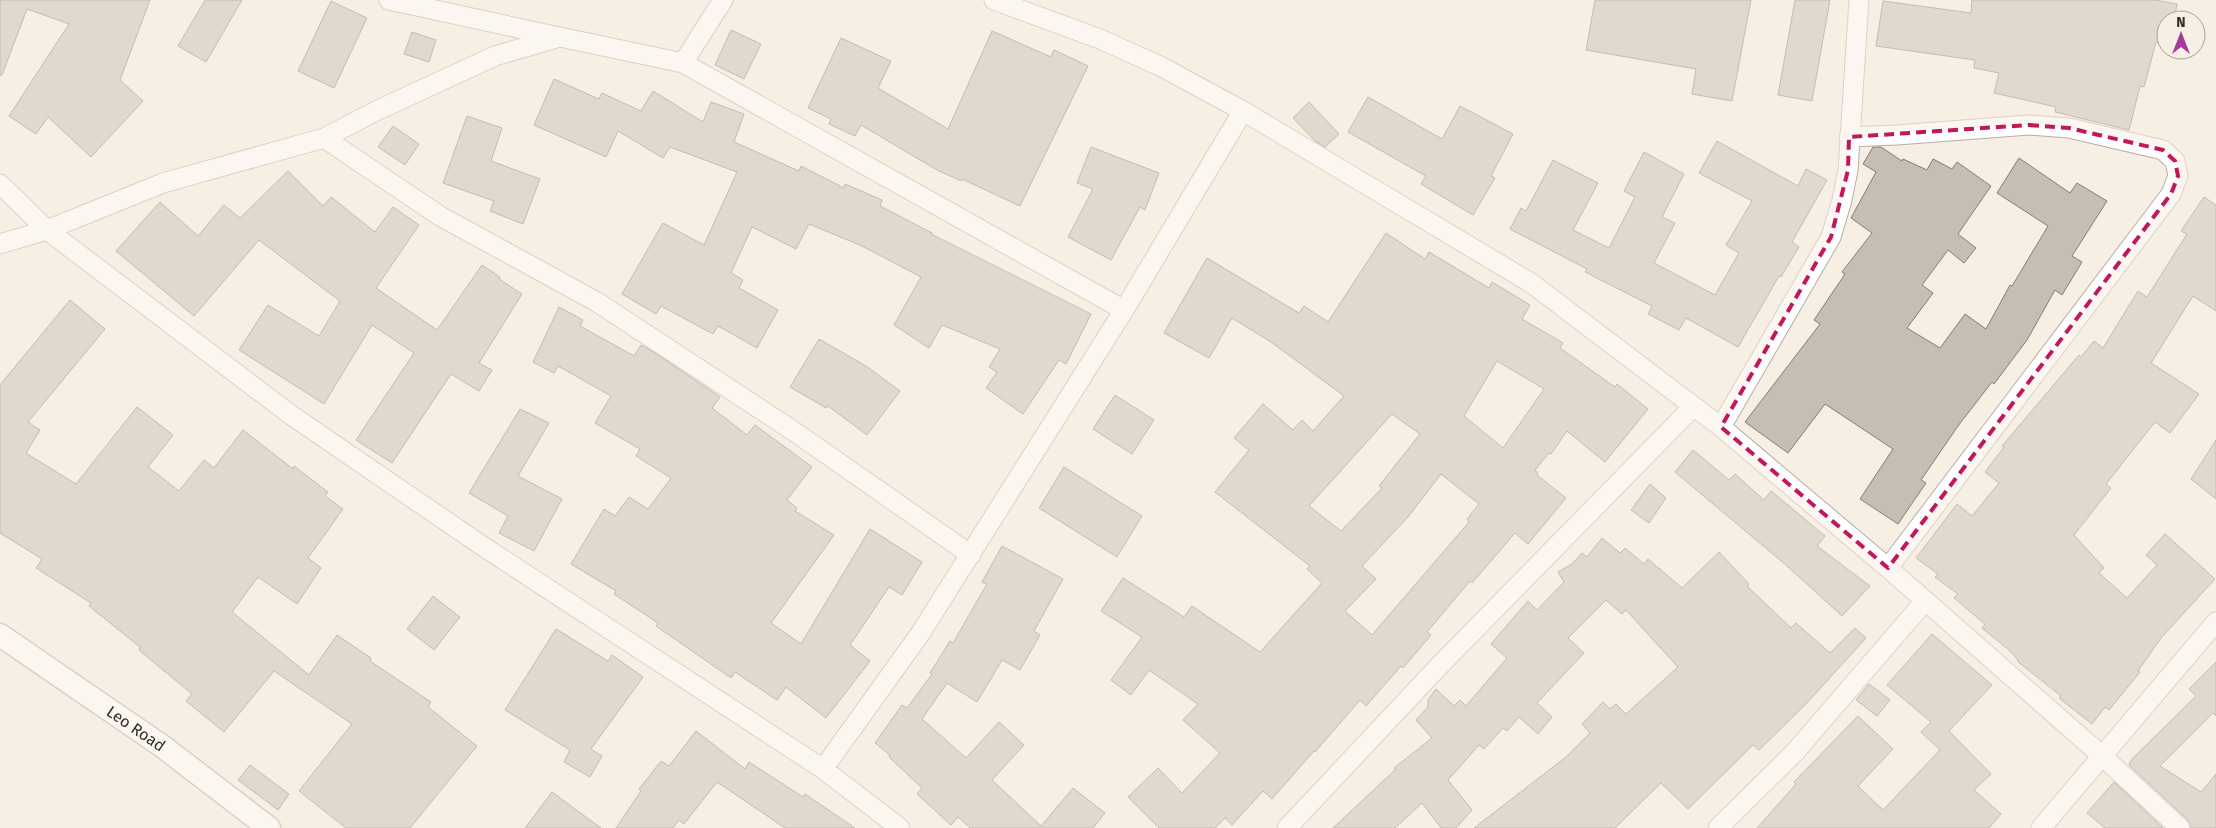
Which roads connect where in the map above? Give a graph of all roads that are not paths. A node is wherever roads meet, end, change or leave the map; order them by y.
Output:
1 (389, 0) edge
2 (723, 0) edge
3 (994, 0) edge
4 (1859, 0) edge
5 (1022, 5) edge
6 (560, 37) junction
7 (682, 63) junction
8 (1243, 111) junction
9 (1849, 137) junction
10 (324, 138) junction
11 (0, 184) edge
12 (47, 230) junction
13 (0, 244) edge
14 (1124, 310) junction
15 (1693, 406) junction
16 (1721, 427) junction
17 (970, 555) junction
18 (1888, 568) junction
19 (1925, 601) junction
20 (2216, 622) edge
21 (0, 635) edge
22 (2101, 755) junction
23 (823, 769) junction
24 (269, 828) edge
25 (900, 828) edge
26 (1287, 828) edge
27 (1718, 828) edge
28 (2041, 828) edge
29 (2180, 828) edge

1 - 6 street
2 - 7 street
3 - 5 street
4 - 9 street
5 - 8 street
6 - 7 street
6 - 10 street
7 - 14 street
8 - 14 street
8 - 15 street
9 - 16 street
9 - 18 street
10 - 12 street
10 - 17 street
11 - 12 street
12 - 13 street
12 - 23 street
14 - 17 street
15 - 16 street
15 - 26 street
16 - 18 street
17 - 23 street
18 - 19 street
19 - 22 street
19 - 27 street
20 - 22 street
21 - 24 street, Leo Road
22 - 28 street
22 - 29 street
23 - 25 street

